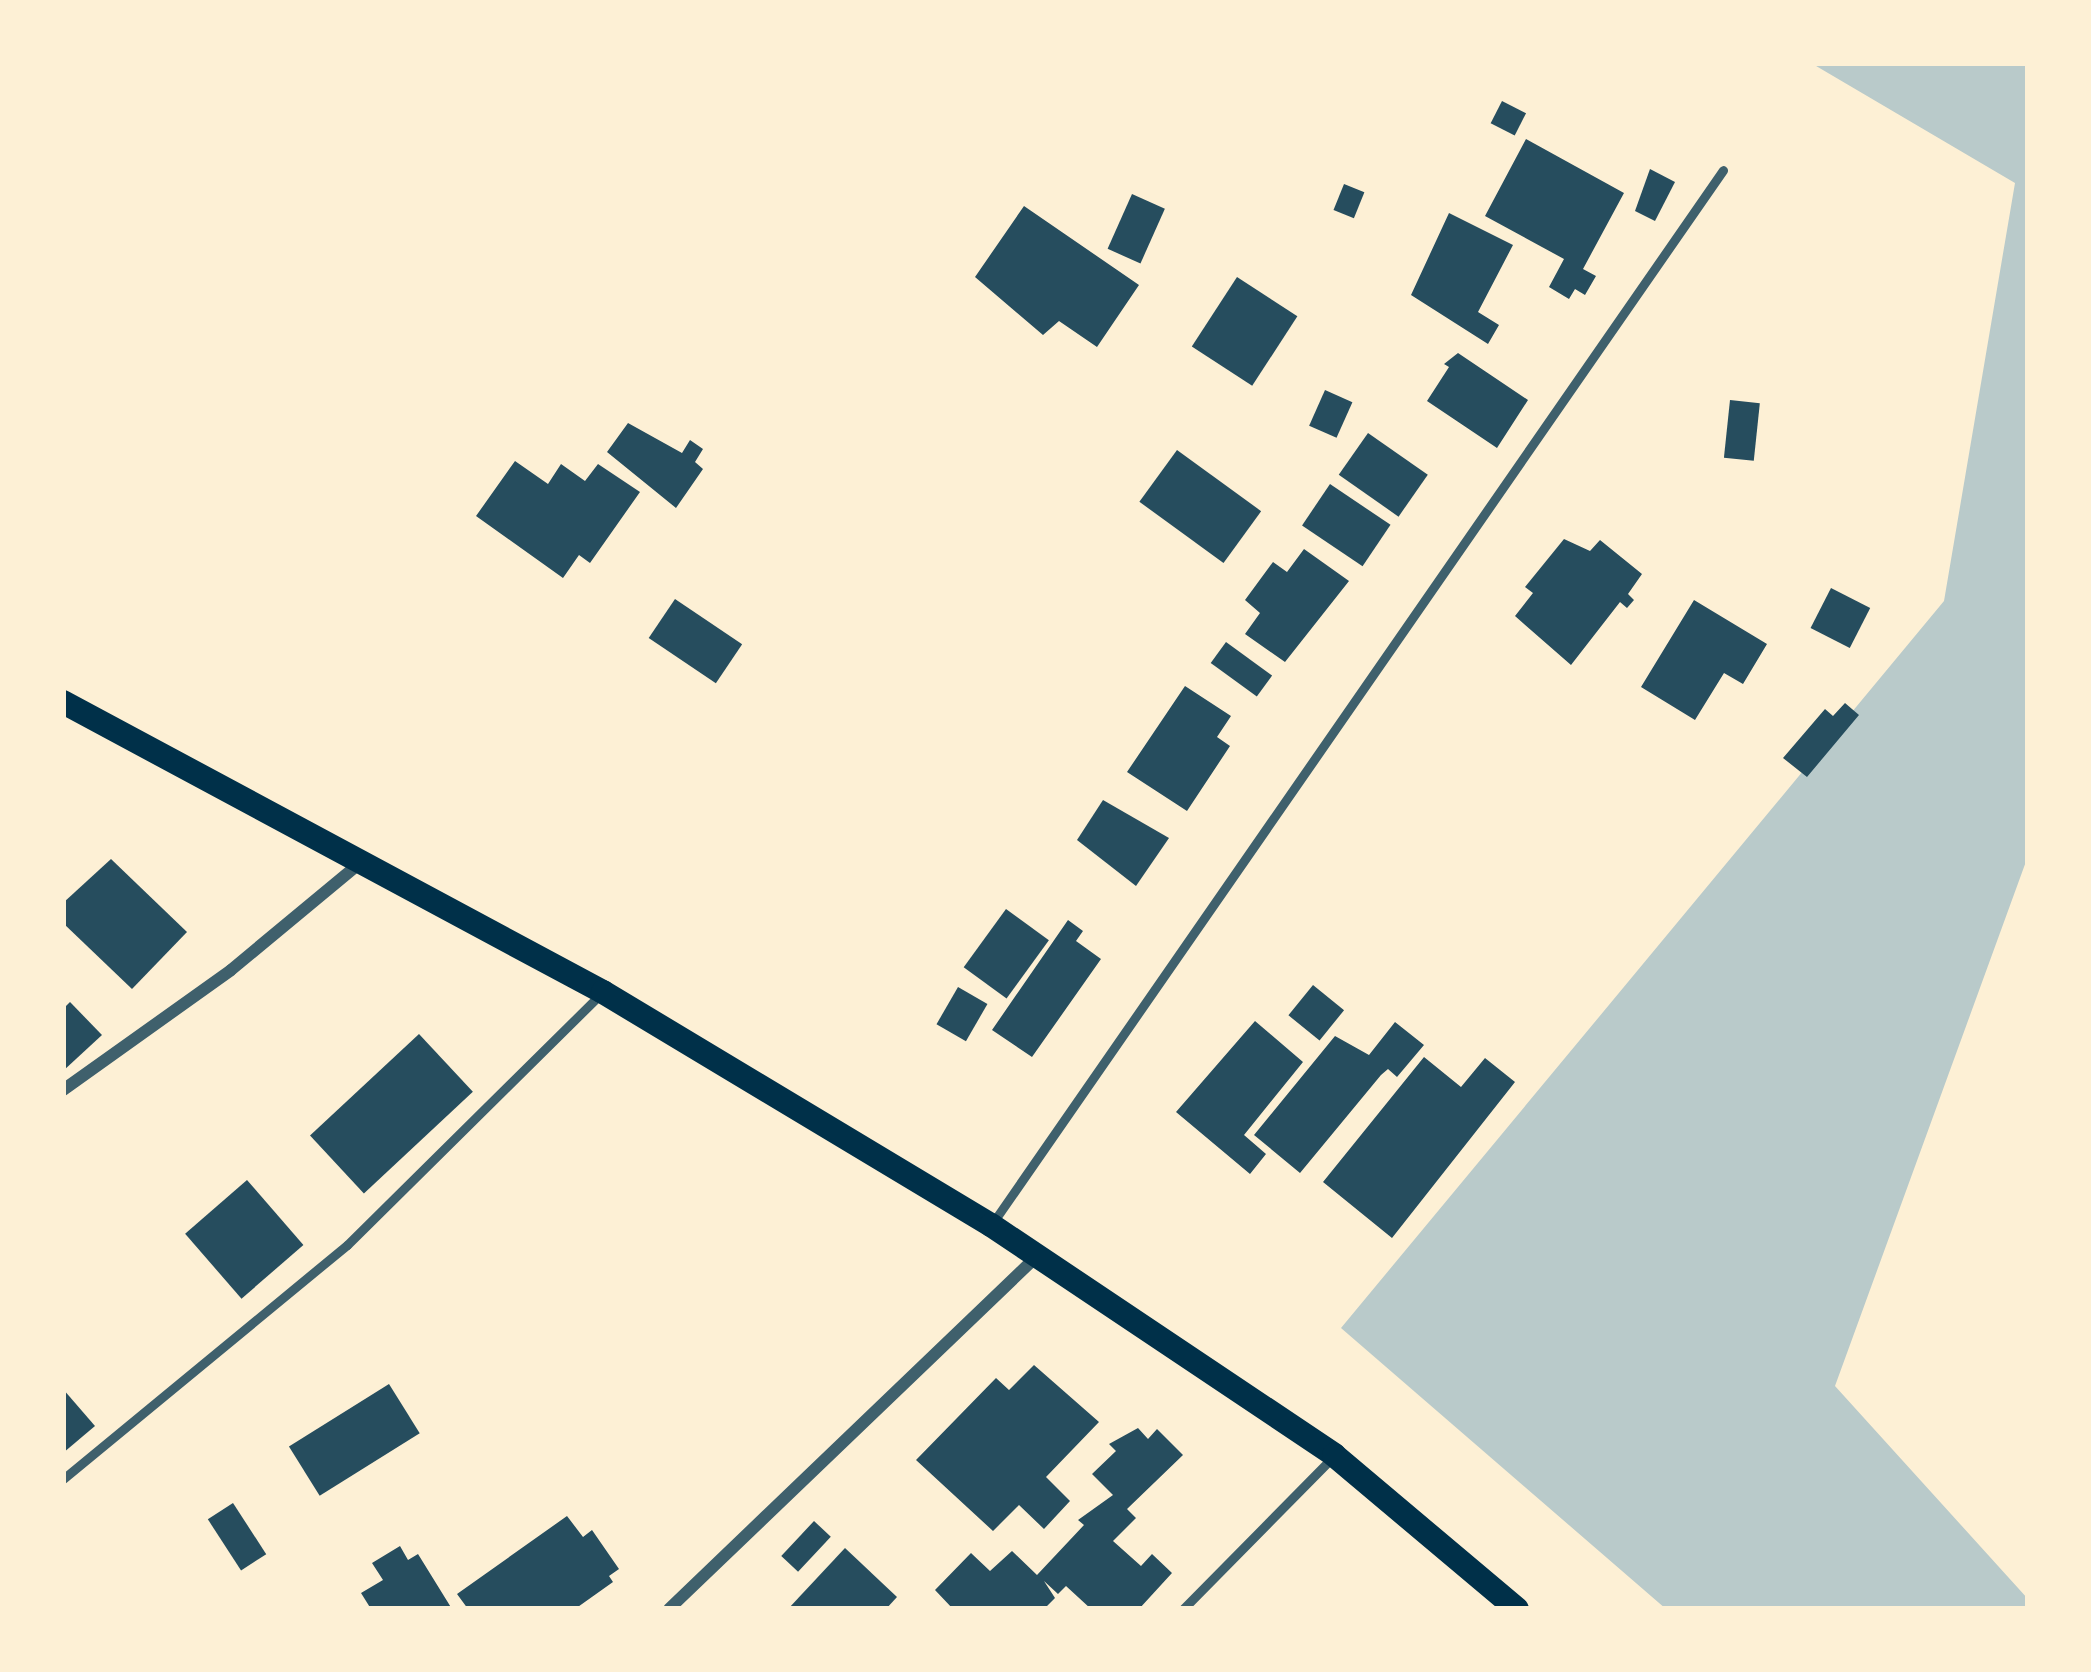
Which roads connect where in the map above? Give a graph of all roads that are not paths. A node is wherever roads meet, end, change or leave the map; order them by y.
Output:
1 (1723, 170) dead end
2 (63, 702) edge
3 (361, 862) junction
4 (604, 992) junction
5 (63, 1090) edge
6 (991, 1226) junction
7 (1037, 1256) junction
8 (1334, 1456) junction
9 (63, 1479) edge
10 (669, 1609) edge
11 (1183, 1609) edge
12 (1517, 1609) edge

1 - 6 lane
2 - 3 main road
3 - 4 main road
3 - 5 street
4 - 6 main road
4 - 9 lane
6 - 7 main road
7 - 8 main road
7 - 10 street
8 - 11 lane
8 - 12 main road

